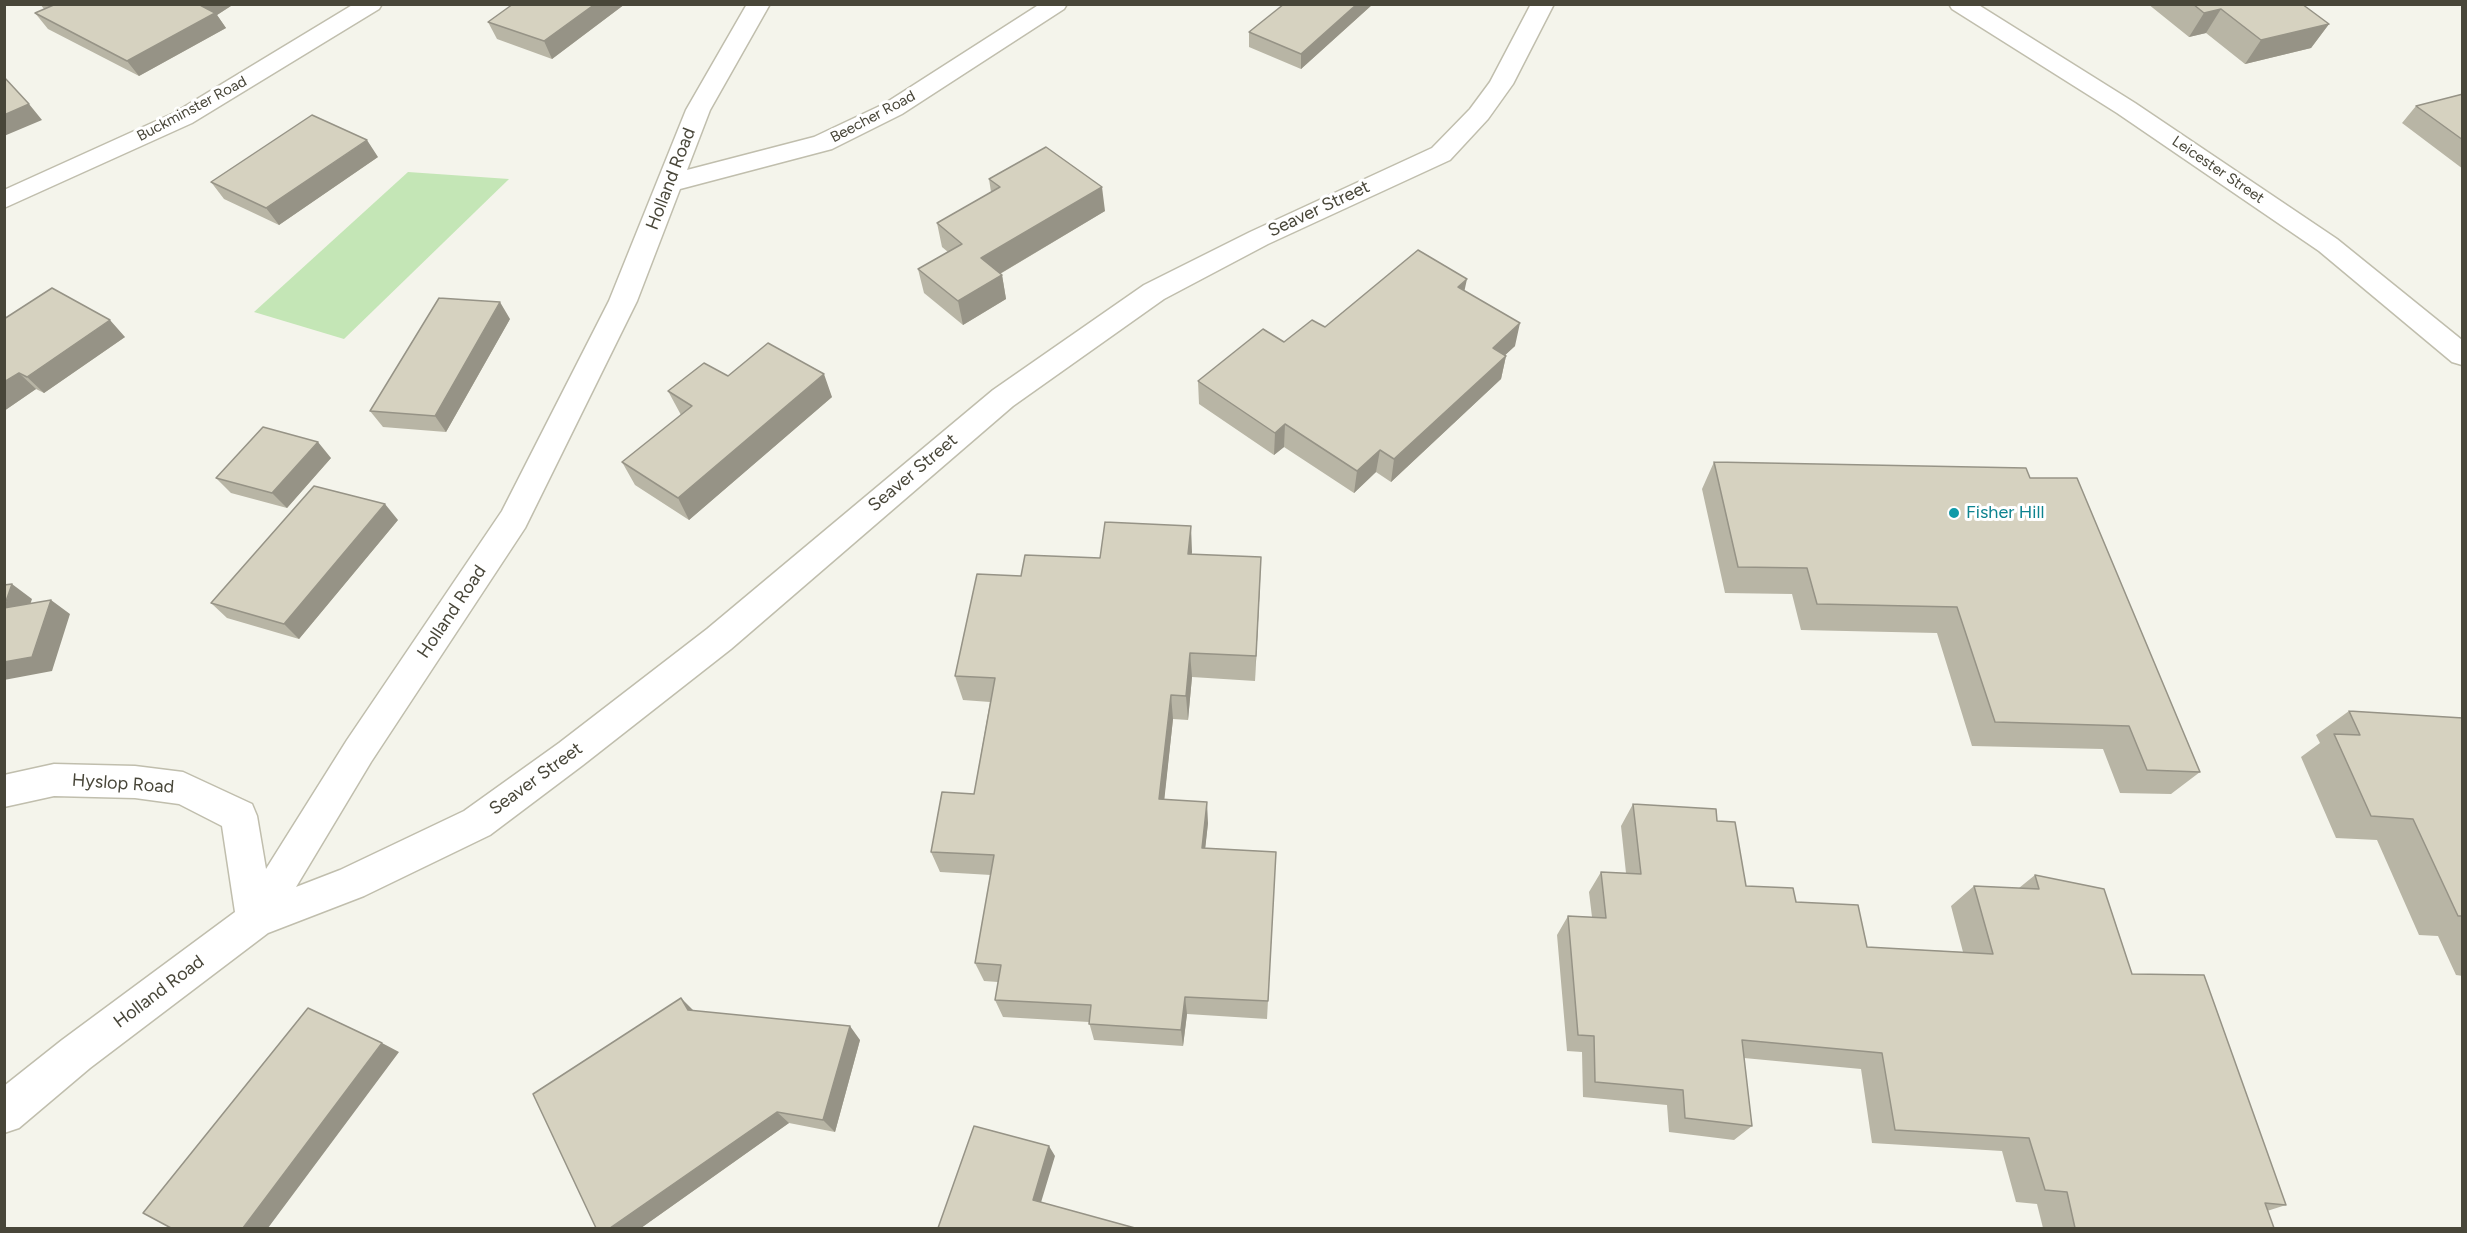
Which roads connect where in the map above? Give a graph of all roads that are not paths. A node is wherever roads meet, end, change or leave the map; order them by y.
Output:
1 (371, 4) edge
2 (759, 4) edge
3 (1056, 4) edge
4 (1543, 4) edge
5 (1960, 4) edge
6 (670, 183) junction
7 (4, 200) edge
8 (2463, 355) edge
9 (4, 791) edge
10 (255, 920) junction
11 (4, 1113) edge

1 - 7 street, Buckminster Road
2 - 6 street, Holland Road
3 - 6 street, Beecher Road
4 - 10 street, Seaver Street
5 - 8 street, Leicester Street
6 - 10 street, Holland Road
9 - 10 street, Hyslop Road
10 - 11 street, Holland Road

